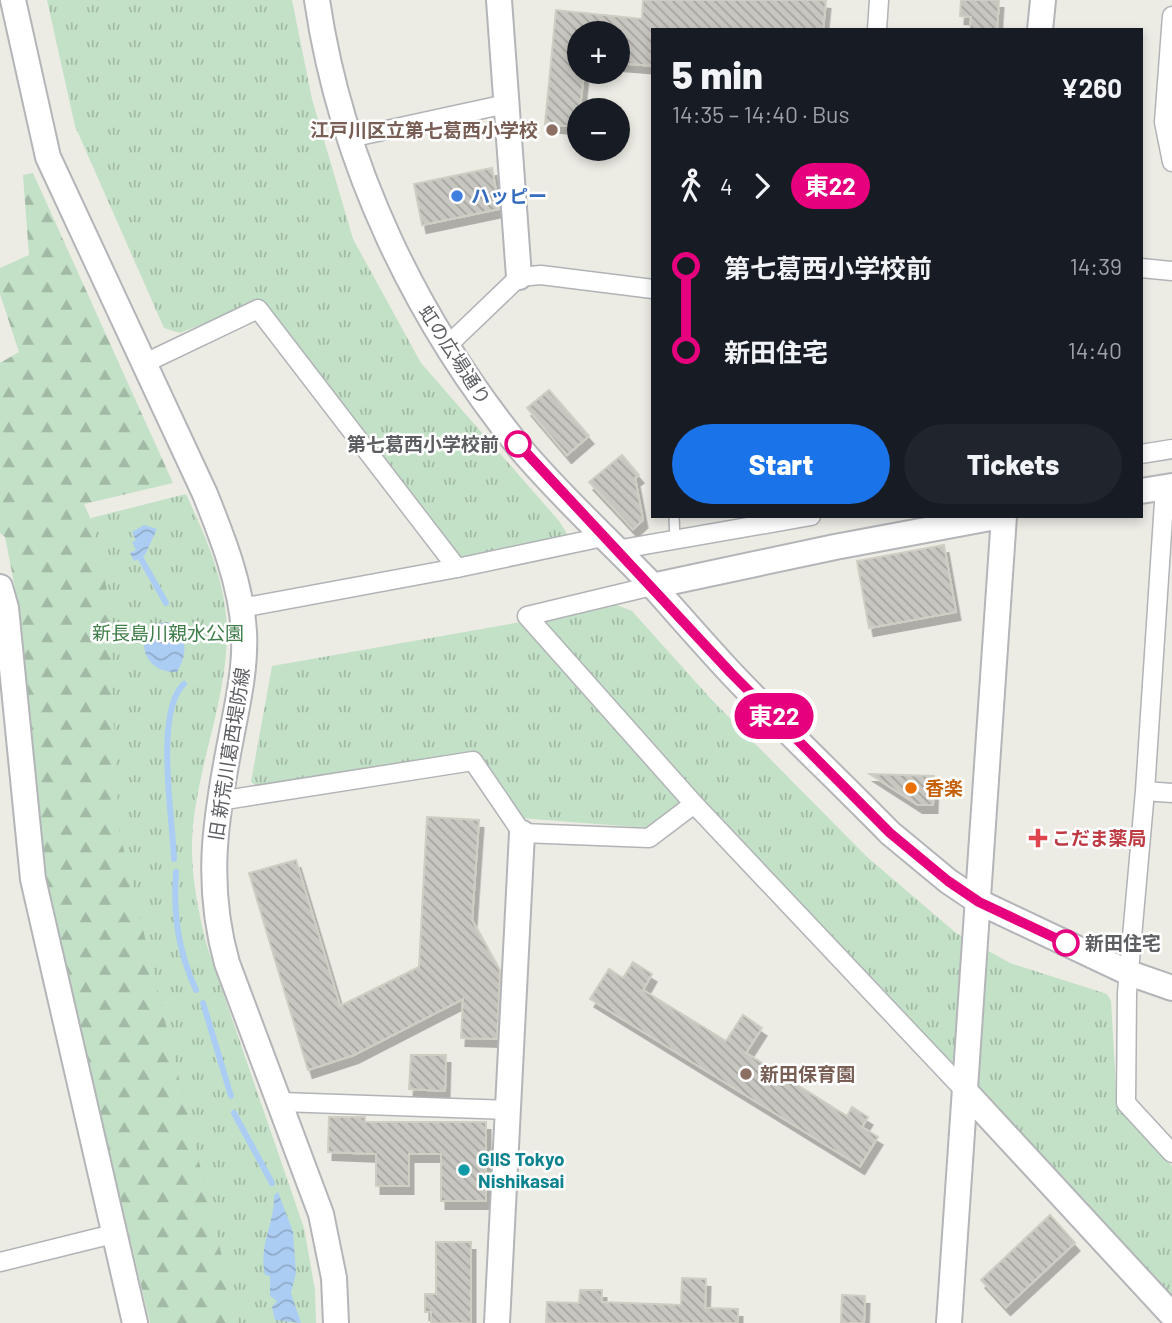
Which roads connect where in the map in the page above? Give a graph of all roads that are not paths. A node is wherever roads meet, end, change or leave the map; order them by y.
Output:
1 (13, 0) edge
2 (317, 0) edge
3 (499, 0) edge
4 (879, 0) edge
5 (1043, 0) edge
6 (1172, 16) edge
7 (877, 28) edge
8 (1040, 28) edge
9 (506, 104) junction
10 (350, 138) junction
11 (1172, 162) edge
12 (1143, 268) edge
13 (1172, 271) edge
14 (519, 277) junction
15 (651, 289) edge
16 (447, 346) junction
17 (143, 364) junction
18 (1172, 449) edge
19 (1143, 454) edge
20 (1159, 488) edge
21 (674, 518) edge
22 (800, 518) edge
23 (991, 518) edge
24 (1002, 518) edge
25 (675, 541) junction
26 (609, 543) junction
27 (457, 568) junction
28 (652, 586) junction
29 (0, 587) edge
30 (241, 608) junction
31 (1164, 611) edge
32 (1145, 790) junction
33 (1172, 793) edge
34 (219, 801) junction
35 (694, 804) junction
36 (522, 833) junction
37 (979, 902) junction
38 (1129, 973) junction
39 (1172, 988) edge
40 (965, 1091) junction
41 (281, 1102) junction
42 (510, 1110) junction
43 (1172, 1153) edge
44 (113, 1234) junction
45 (0, 1262) edge
46 (1172, 1315) edge
47 (135, 1323) edge
48 (336, 1323) edge
49 (497, 1323) edge
50 (949, 1323) edge

1 - 17 street, 旧 新荒川葛西堤防線
2 - 10 street, 虹の広場通り
3 - 9 street
4 - 7 street
5 - 8 street
6 - 11 street
9 - 10 street
9 - 14 street
10 - 16 street, 虹の広場通り
12 - 13 street
14 - 15 street
14 - 16 street
16 - 26 street, 虹の広場通り
17 - 27 street
17 - 30 street, 旧 新荒川葛西堤防線
18 - 19 street
20 - 31 street
21 - 25 lane
22 - 25 street
23 - 28 street
24 - 37 street
25 - 26 street
26 - 27 street
26 - 28 street, 虹の広場通り
27 - 30 street
28 - 35 street
28 - 37 street, 虹の広場通り
29 - 44 street
30 - 34 street, 旧 新荒川葛西堤防線
31 - 32 street
32 - 33 street
32 - 38 street
34 - 36 street
34 - 41 street, 旧 新荒川葛西堤防線
35 - 36 street
35 - 40 street
36 - 42 street
37 - 38 street, 虹の広場通り
37 - 40 street
38 - 39 street, 虹の広場通り
38 - 43 street
40 - 46 street
40 - 50 street
41 - 42 street
41 - 48 street, 旧 新荒川葛西堤防線
42 - 49 street
44 - 45 street
44 - 47 street

